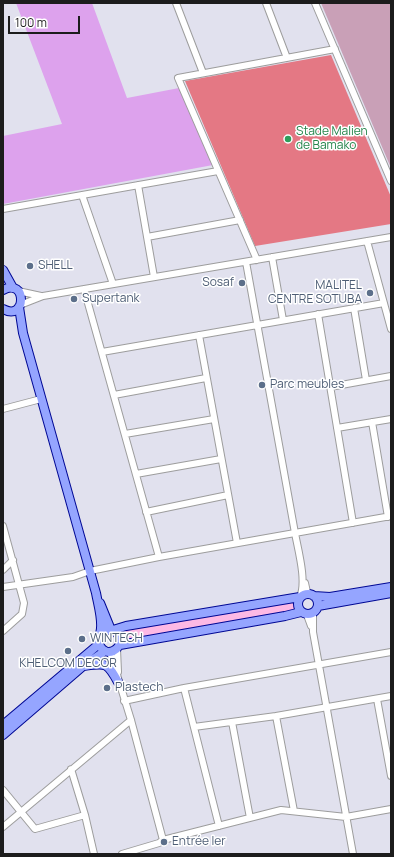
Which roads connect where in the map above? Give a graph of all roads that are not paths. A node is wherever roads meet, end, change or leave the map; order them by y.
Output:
1 (176, 3) edge
2 (266, 3) edge
3 (315, 3) edge
4 (335, 49) junction
5 (287, 58) junction
6 (203, 73) junction
7 (218, 171) junction
8 (391, 181) edge
9 (138, 185) junction
10 (82, 195) junction
11 (3, 209) edge
12 (240, 220) junction
13 (147, 237) junction
14 (391, 237) edge
15 (368, 241) junction
16 (272, 257) junction
17 (256, 260) junction
18 (246, 262) junction
19 (3, 270) edge
20 (154, 277) junction
21 (113, 284) junction
22 (15, 289) junction
23 (84, 289) junction
24 (3, 290) edge
25 (43, 296) junction
26 (384, 303) junction
27 (19, 306) junction
28 (354, 308) junction
29 (6, 310) edge
30 (318, 314) junction
31 (284, 320) junction
32 (258, 325) junction
33 (391, 329) edge
34 (23, 333) junction
35 (199, 335) junction
36 (102, 352) junction
37 (391, 376) edge
38 (206, 378) junction
39 (366, 380) junction
40 (330, 387) junction
41 (114, 395) junction
42 (41, 399) junction
43 (3, 409) edge
44 (214, 419) junction
45 (391, 419) edge
46 (372, 422) junction
47 (337, 428) junction
48 (125, 434) junction
49 (221, 459) junction
50 (136, 474) junction
51 (228, 495) junction
52 (146, 512) junction
53 (390, 516) edge
54 (353, 523) junction
55 (3, 526) edge
56 (295, 533) junction
57 (237, 543) junction
58 (159, 557) junction
59 (13, 560) junction
60 (3, 570) edge
61 (90, 571) junction
62 (302, 576) junction
63 (19, 585) junction
64 (3, 587) edge
65 (391, 587) edge
66 (96, 593) junction
67 (391, 593) edge
68 (312, 595) junction
69 (300, 597) junction
70 (318, 606) junction
71 (307, 613) junction
72 (112, 630) junction
73 (3, 631) edge
74 (99, 640) junction
75 (113, 649) junction
76 (391, 652) edge
77 (318, 664) junction
78 (82, 667) junction
79 (118, 682) junction
80 (184, 688) junction
81 (391, 696) edge
82 (377, 699) junction
83 (124, 701) junction
84 (326, 708) junction
85 (276, 716) junction
86 (131, 720) junction
87 (232, 722) junction
88 (3, 725) edge
89 (194, 727) junction
90 (3, 735) edge
91 (390, 756) edge
92 (71, 769) junction
93 (391, 776) edge
94 (3, 790) edge
95 (391, 809) edge
96 (294, 811) junction
97 (21, 812) junction
98 (84, 815) junction
99 (346, 817) junction
100 (250, 818) junction
101 (219, 826) junction
102 (3, 827) edge
103 (163, 840) junction
104 (94, 854) edge
105 (122, 854) edge
106 (353, 854) edge

1 - 6 street
2 - 5 street
3 - 4 street
4 - 5 street
4 - 8 street
5 - 6 street
6 - 7 street
7 - 9 street
7 - 12 street
9 - 10 street
9 - 13 street
10 - 11 street
10 - 21 street
12 - 13 street
12 - 17 street
13 - 20 street
14 - 15 street
15 - 16 street
15 - 26 street
16 - 17 street
16 - 31 street
17 - 18 street
18 - 20 street
18 - 32 street
19 - 22 main road
20 - 21 street
21 - 23 street
22 - 24 main road
22 - 25 street
22 - 27 main road
23 - 25 street
23 - 36 street
25 - 27 street
26 - 28 street
26 - 33 street
27 - 29 main road
27 - 34 main road
28 - 30 street
28 - 39 street
29 - 34 main road
30 - 31 street
30 - 40 street
31 - 32 street
32 - 35 street
32 - 56 street
34 - 42 main road
35 - 36 street
35 - 38 street
36 - 41 street
37 - 39 street
38 - 41 street
38 - 44 street
39 - 40 street
40 - 47 street
41 - 48 street
42 - 43 street
42 - 61 main road
44 - 48 street
44 - 49 street
45 - 46 street
46 - 47 street
46 - 53 street
47 - 54 street
48 - 50 street
49 - 50 street
49 - 51 street
50 - 52 street
51 - 52 street
51 - 57 street
52 - 58 street
53 - 54 street
54 - 56 street
55 - 59 street
56 - 57 street
56 - 62 street
57 - 58 street
58 - 61 street
59 - 60 street
59 - 63 street
61 - 63 street
61 - 66 main road
62 - 68 street
62 - 69 street
63 - 64 street
63 - 73 street
65 - 68 main road
66 - 72 main road
66 - 74 main road
67 - 70 main road
68 - 69 main road
68 - 70 main road
69 - 71 main road
69 - 72 main road
70 - 71 main road
71 - 75 main road
71 - 77 street
72 - 74 main road
72 - 75 main road
74 - 75 main road
74 - 88 main road
75 - 78 main road
75 - 79 street
76 - 77 street
77 - 80 street
77 - 84 street
78 - 79 main road
78 - 90 main road
79 - 83 street
80 - 83 street
80 - 89 street
81 - 82 street
82 - 84 street
82 - 91 street
83 - 86 street
84 - 85 street
84 - 99 street
85 - 87 street
85 - 96 street
86 - 92 street
86 - 103 street
87 - 89 street
87 - 100 street
89 - 101 street
91 - 93 street
92 - 97 street
92 - 98 street
94 - 97 street
95 - 99 street
96 - 99 street
96 - 100 street
97 - 98 street
97 - 102 street
98 - 104 street
99 - 106 street
100 - 101 street
101 - 103 street
103 - 105 street

